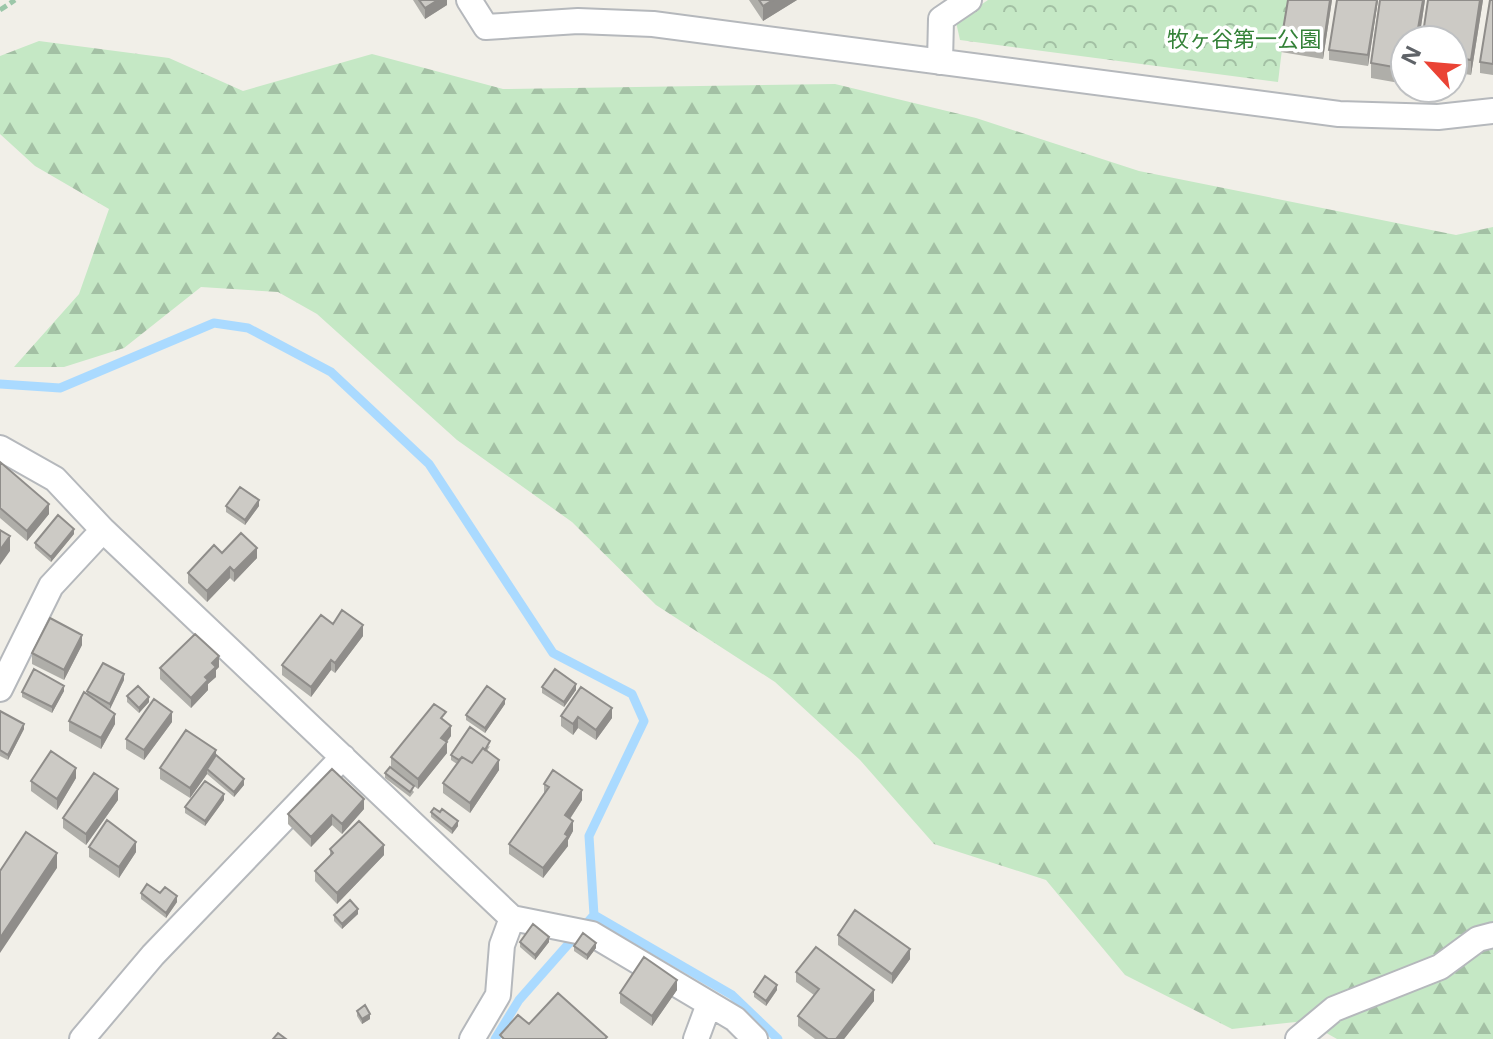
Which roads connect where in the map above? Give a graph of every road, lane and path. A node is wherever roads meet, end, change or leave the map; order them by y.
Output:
1 (15, 0) edge
2 (469, 0) edge
3 (969, 0) edge
4 (0, 10) edge
5 (934, 10) edge
6 (940, 62) junction
7 (1493, 111) edge
8 (0, 448) edge
9 (103, 530) junction
10 (0, 689) edge
11 (343, 757) junction
12 (512, 918) junction
13 (1493, 935) edge
14 (709, 1004) junction
15 (82, 1039) edge
16 (472, 1039) edge
17 (696, 1039) edge
18 (755, 1039) edge
19 (1298, 1039) edge

1 - 4 path
2 - 6 street
3 - 5 street
5 - 6 street
6 - 7 street
8 - 9 street
9 - 10 street
9 - 11 street
11 - 12 street
11 - 15 street
12 - 14 street
12 - 16 street
13 - 19 street
14 - 17 street
14 - 18 street

